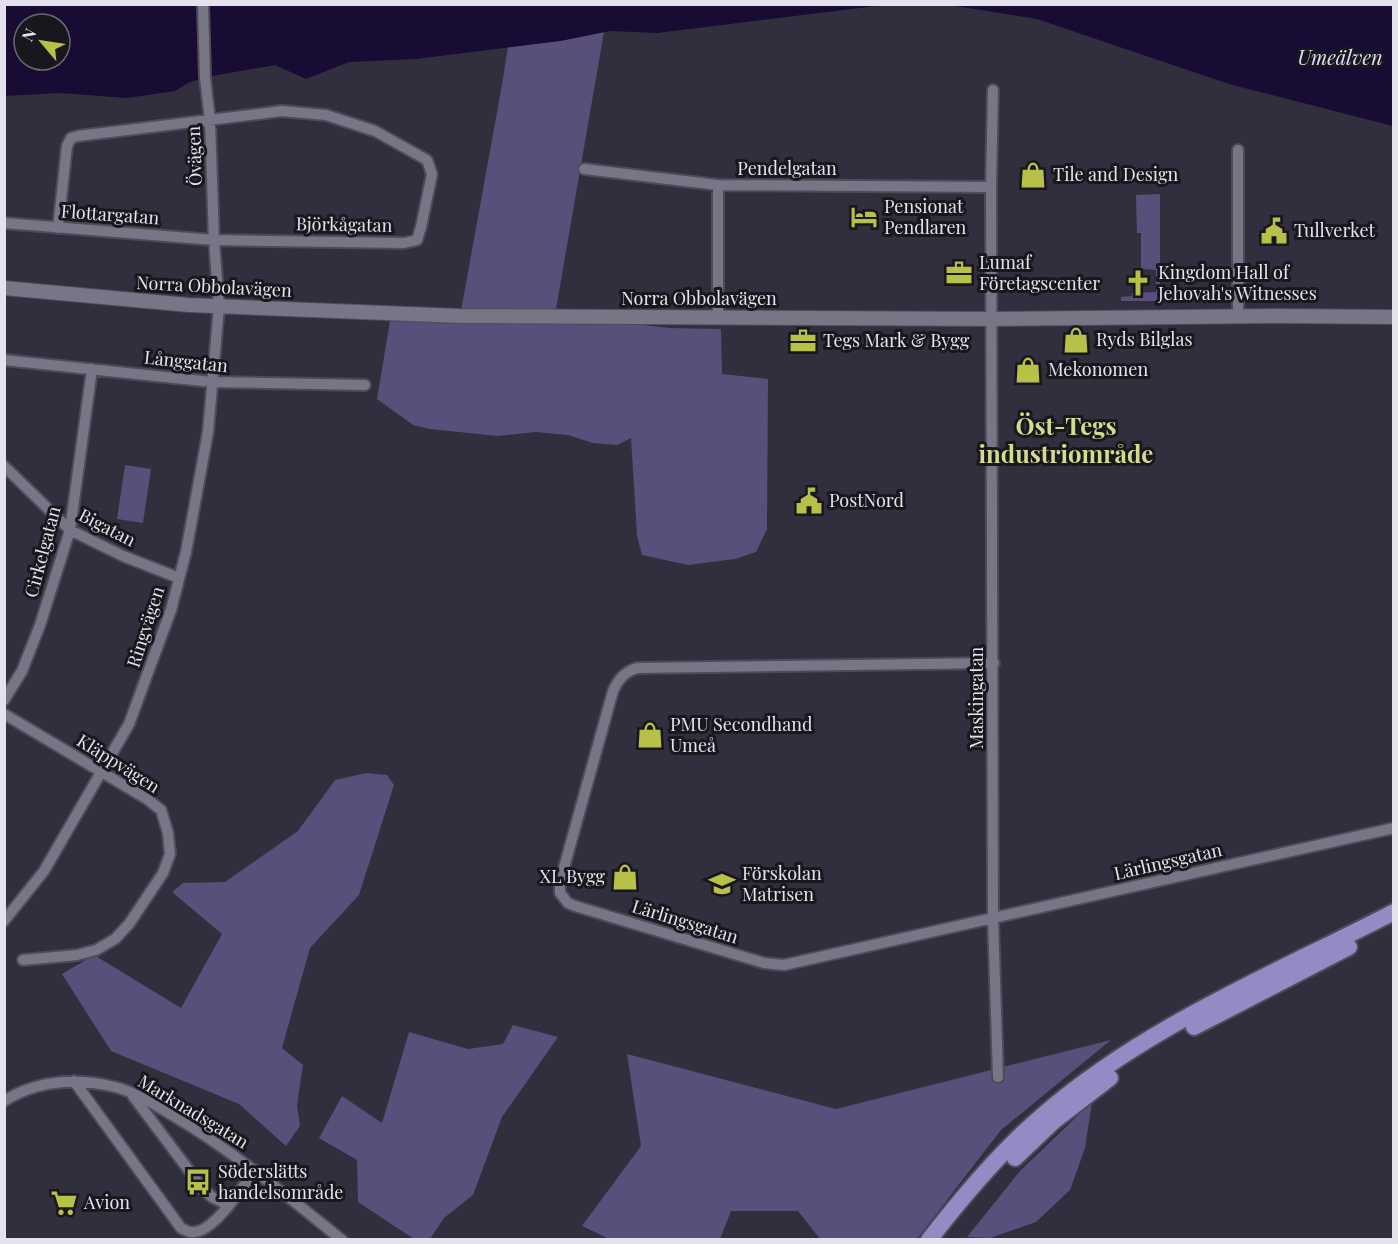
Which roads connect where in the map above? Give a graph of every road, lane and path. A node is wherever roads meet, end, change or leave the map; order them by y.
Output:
1 (203, 4) edge
2 (993, 90) dead end
3 (210, 121) junction
4 (1238, 150) dead end
5 (584, 170) dead end
6 (718, 186) junction
7 (992, 187) junction
8 (4, 223) edge
9 (58, 228) junction
10 (214, 240) junction
11 (4, 288) edge
12 (219, 306) junction
13 (718, 316) junction
14 (1238, 316) junction
15 (1394, 317) edge
16 (993, 319) junction
17 (4, 360) edge
18 (92, 369) junction
19 (212, 382) junction
20 (365, 385) dead end
21 (4, 466) edge
22 (70, 530) junction
23 (179, 578) junction
24 (994, 663) junction
25 (4, 700) edge
26 (4, 714) edge
27 (101, 771) junction
28 (1394, 828) edge
29 (1394, 912) edge
30 (993, 918) junction
31 (4, 921) edge
32 (1394, 924) edge
33 (24, 960) dead end
34 (998, 1077) dead end
35 (74, 1081) junction
36 (132, 1094) junction
37 (4, 1101) edge
38 (255, 1170) junction
39 (231, 1200) junction
40 (342, 1239) edge
41 (929, 1239) edge
42 (944, 1239) edge

1 - 3 street, Övägen
2 - 7 street, Maskingatan
3 - 9 street
3 - 10 street, Övägen
3 - 10 street, Björkågatan
4 - 14 street
5 - 6 street, Pendelgatan
6 - 7 street, Pendelgatan
6 - 13 street
7 - 16 street, Maskingatan
8 - 9 street, Flottargatan
9 - 10 street, Flottargatan
10 - 12 street, Övägen
11 - 12 street, Norra Obbolavägen
12 - 13 street, Norra Obbolavägen
12 - 19 street, Ringvägen
13 - 16 street, Norra Obbolavägen
14 - 15 street, Norra Obbolavägen
14 - 16 street, Norra Obbolavägen
16 - 24 street, Maskingatan
17 - 18 street, Långgatan
18 - 19 street, Långgatan
18 - 22 street, Cirkelgatan
19 - 20 street, Långgatan
19 - 23 street, Ringvägen
21 - 22 street, Bigatan
22 - 23 street, Bigatan
22 - 25 street, Cirkelgatan
23 - 27 street, Ringvägen
24 - 30 street, Maskingatan
24 - 30 street, Lärlingsgatan
26 - 27 street, Kläppvägen
27 - 31 street, Ringvägen
27 - 33 street, Kläppvägen
28 - 30 street, Lärlingsgatan
29 - 41 highway
30 - 34 street, Maskingatan
32 - 42 highway
35 - 36 street, Marknadsgatan
35 - 37 street, Marknadsgatan
35 - 39 street
36 - 38 street, Marknadsgatan
36 - 39 street
38 - 39 street
38 - 40 street, Marknadsgatan

